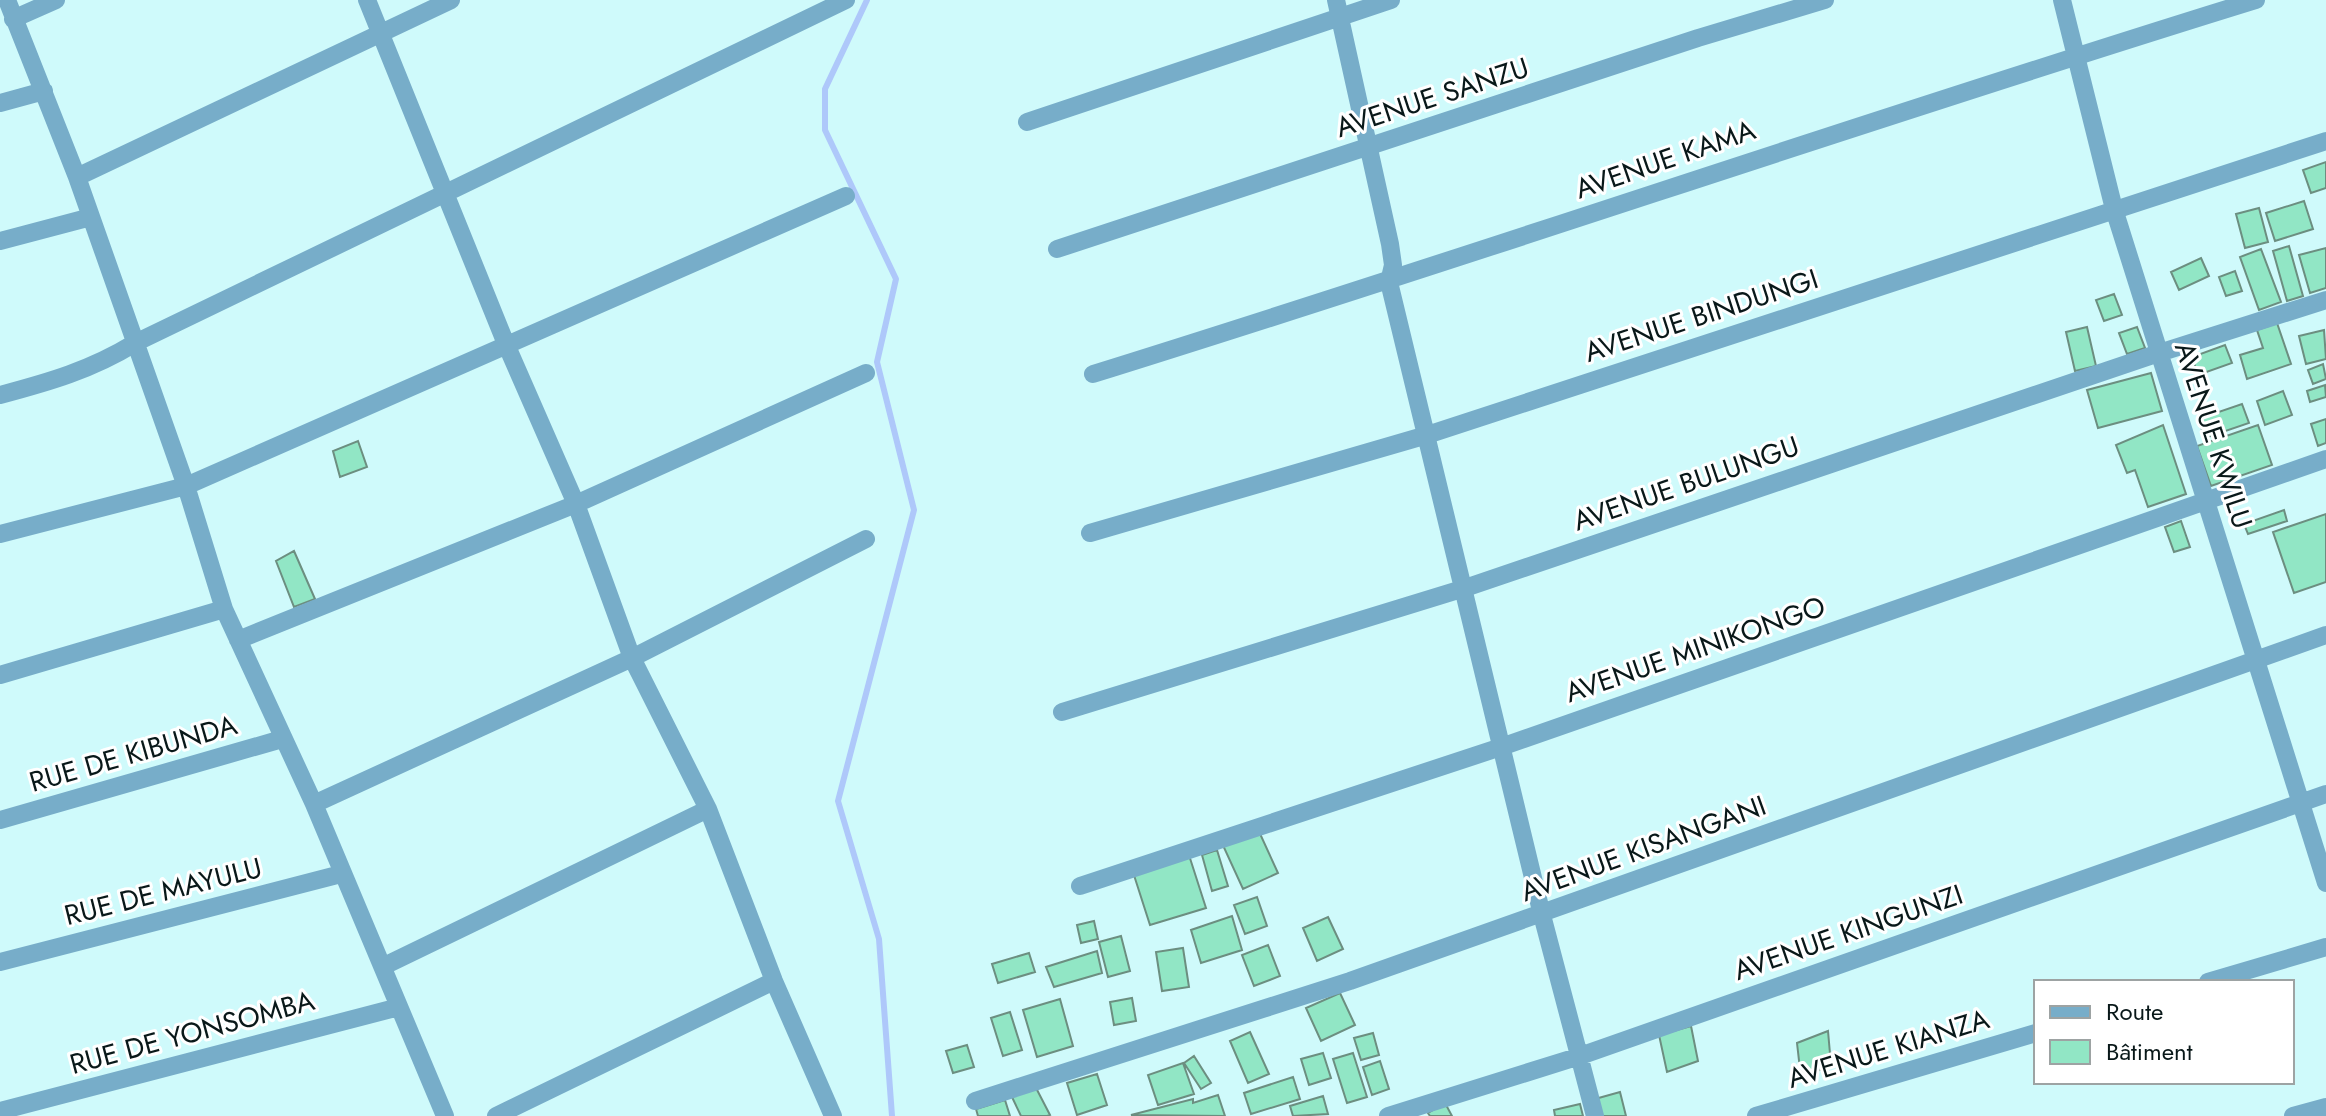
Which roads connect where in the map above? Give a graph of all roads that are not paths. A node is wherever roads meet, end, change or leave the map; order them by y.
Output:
1 (7, 0) edge
2 (56, 0) edge
3 (367, 0) edge
4 (451, 0) edge
5 (846, 0) edge
6 (1391, 0) edge
7 (1825, 0) edge
8 (2062, 0) edge
9 (2256, 0) edge
10 (1338, 9) edge
11 (13, 19) junction
12 (380, 34) junction
13 (2076, 56) junction
14 (44, 91) junction
15 (0, 103) edge
16 (1027, 122) dead end
17 (2326, 141) edge
18 (1366, 149) junction
19 (77, 177) junction
20 (446, 194) junction
21 (846, 196) dead end
22 (2114, 209) junction
23 (91, 217) junction
24 (0, 241) edge
25 (1057, 249) dead end
26 (1389, 282) junction
27 (2326, 300) edge
28 (135, 343) junction
29 (506, 344) junction
30 (2159, 353) junction
31 (866, 373) dead end
32 (1093, 374) dead end
33 (0, 395) edge
34 (1427, 435) junction
35 (2326, 459) edge
36 (186, 486) junction
37 (2205, 499) junction
38 (576, 504) junction
39 (1090, 533) dead end
40 (0, 534) edge
41 (866, 539) dead end
42 (1465, 588) junction
43 (224, 609) junction
44 (2326, 635) edge
45 (238, 640) junction
46 (632, 658) junction
47 (2257, 658) junction
48 (0, 675) edge
49 (1062, 712) dead end
50 (282, 739) junction
51 (1501, 747) junction
52 (2326, 794) edge
53 (2301, 802) junction
54 (314, 804) junction
55 (708, 809) junction
56 (0, 820) edge
57 (341, 874) junction
58 (2326, 883) edge
59 (1080, 886) dead end
60 (1542, 915) junction
61 (2326, 947) edge
62 (0, 962) edge
63 (384, 966) junction
64 (2215, 980) edge
65 (774, 981) junction
66 (399, 1007) junction
67 (2034, 1034) edge
68 (1580, 1056) junction
69 (975, 1101) dead end
70 (2326, 1107) edge
71 (0, 1111) edge
72 (445, 1116) edge
73 (496, 1116) edge
74 (833, 1116) edge
75 (1388, 1116) edge
76 (1595, 1116) edge
77 (1756, 1116) edge
78 (2293, 1116) edge

1 - 11 street
2 - 11 street
3 - 12 street
4 - 12 street
5 - 20 street
6 - 10 street
7 - 18 street, AVENUE SANZU
8 - 13 street, AVENUE KWILU
9 - 13 street, AVENUE KAMA
10 - 16 street
10 - 18 street
11 - 14 street
12 - 19 street
12 - 20 street
13 - 22 street, AVENUE KWILU
13 - 26 street, AVENUE KAMA
14 - 15 street
14 - 19 street
17 - 22 street, AVENUE BINDUNGI
18 - 25 street, AVENUE SANZU
18 - 26 street
19 - 23 street
20 - 28 street
20 - 29 street
21 - 29 street
22 - 30 street, AVENUE KWILU
22 - 34 street, AVENUE BINDUNGI
23 - 24 street
23 - 28 street
26 - 32 street, AVENUE KAMA
26 - 34 street
27 - 30 street, AVENUE BULUNGU
28 - 33 street
28 - 36 street
29 - 36 street
29 - 38 street
30 - 37 street, AVENUE KWILU
30 - 42 street, AVENUE BULUNGU
31 - 38 street
34 - 39 street, AVENUE BINDUNGI
34 - 42 street
35 - 37 street, AVENUE MINIKONGO
36 - 40 street
36 - 43 street
37 - 47 street, AVENUE KWILU
37 - 51 street, AVENUE MINIKONGO
38 - 45 street
38 - 46 street
41 - 46 street
42 - 49 street, AVENUE BULUNGU
42 - 51 street
43 - 45 street
43 - 48 street
44 - 47 street, AVENUE KISANGANI
45 - 50 street
46 - 54 street
46 - 55 street
47 - 53 street, AVENUE KWILU
47 - 60 street, AVENUE KISANGANI
50 - 54 street
50 - 56 street, RUE DE KIBUNDA
51 - 59 street, AVENUE MINIKONGO
51 - 60 street
52 - 53 street, AVENUE KINGUNZI
53 - 58 street, AVENUE KWILU
53 - 68 street, AVENUE KINGUNZI
54 - 57 street
55 - 63 street
55 - 65 street
57 - 62 street, RUE DE MAYULU
57 - 63 street
60 - 68 street
60 - 69 street, AVENUE KISANGANI
61 - 64 street
63 - 66 street
65 - 73 street
65 - 74 street
66 - 71 street, RUE DE YONSOMBA
66 - 72 street
67 - 77 street, AVENUE KIANZA
68 - 75 street, AVENUE KINGUNZI
68 - 76 street
70 - 78 street

